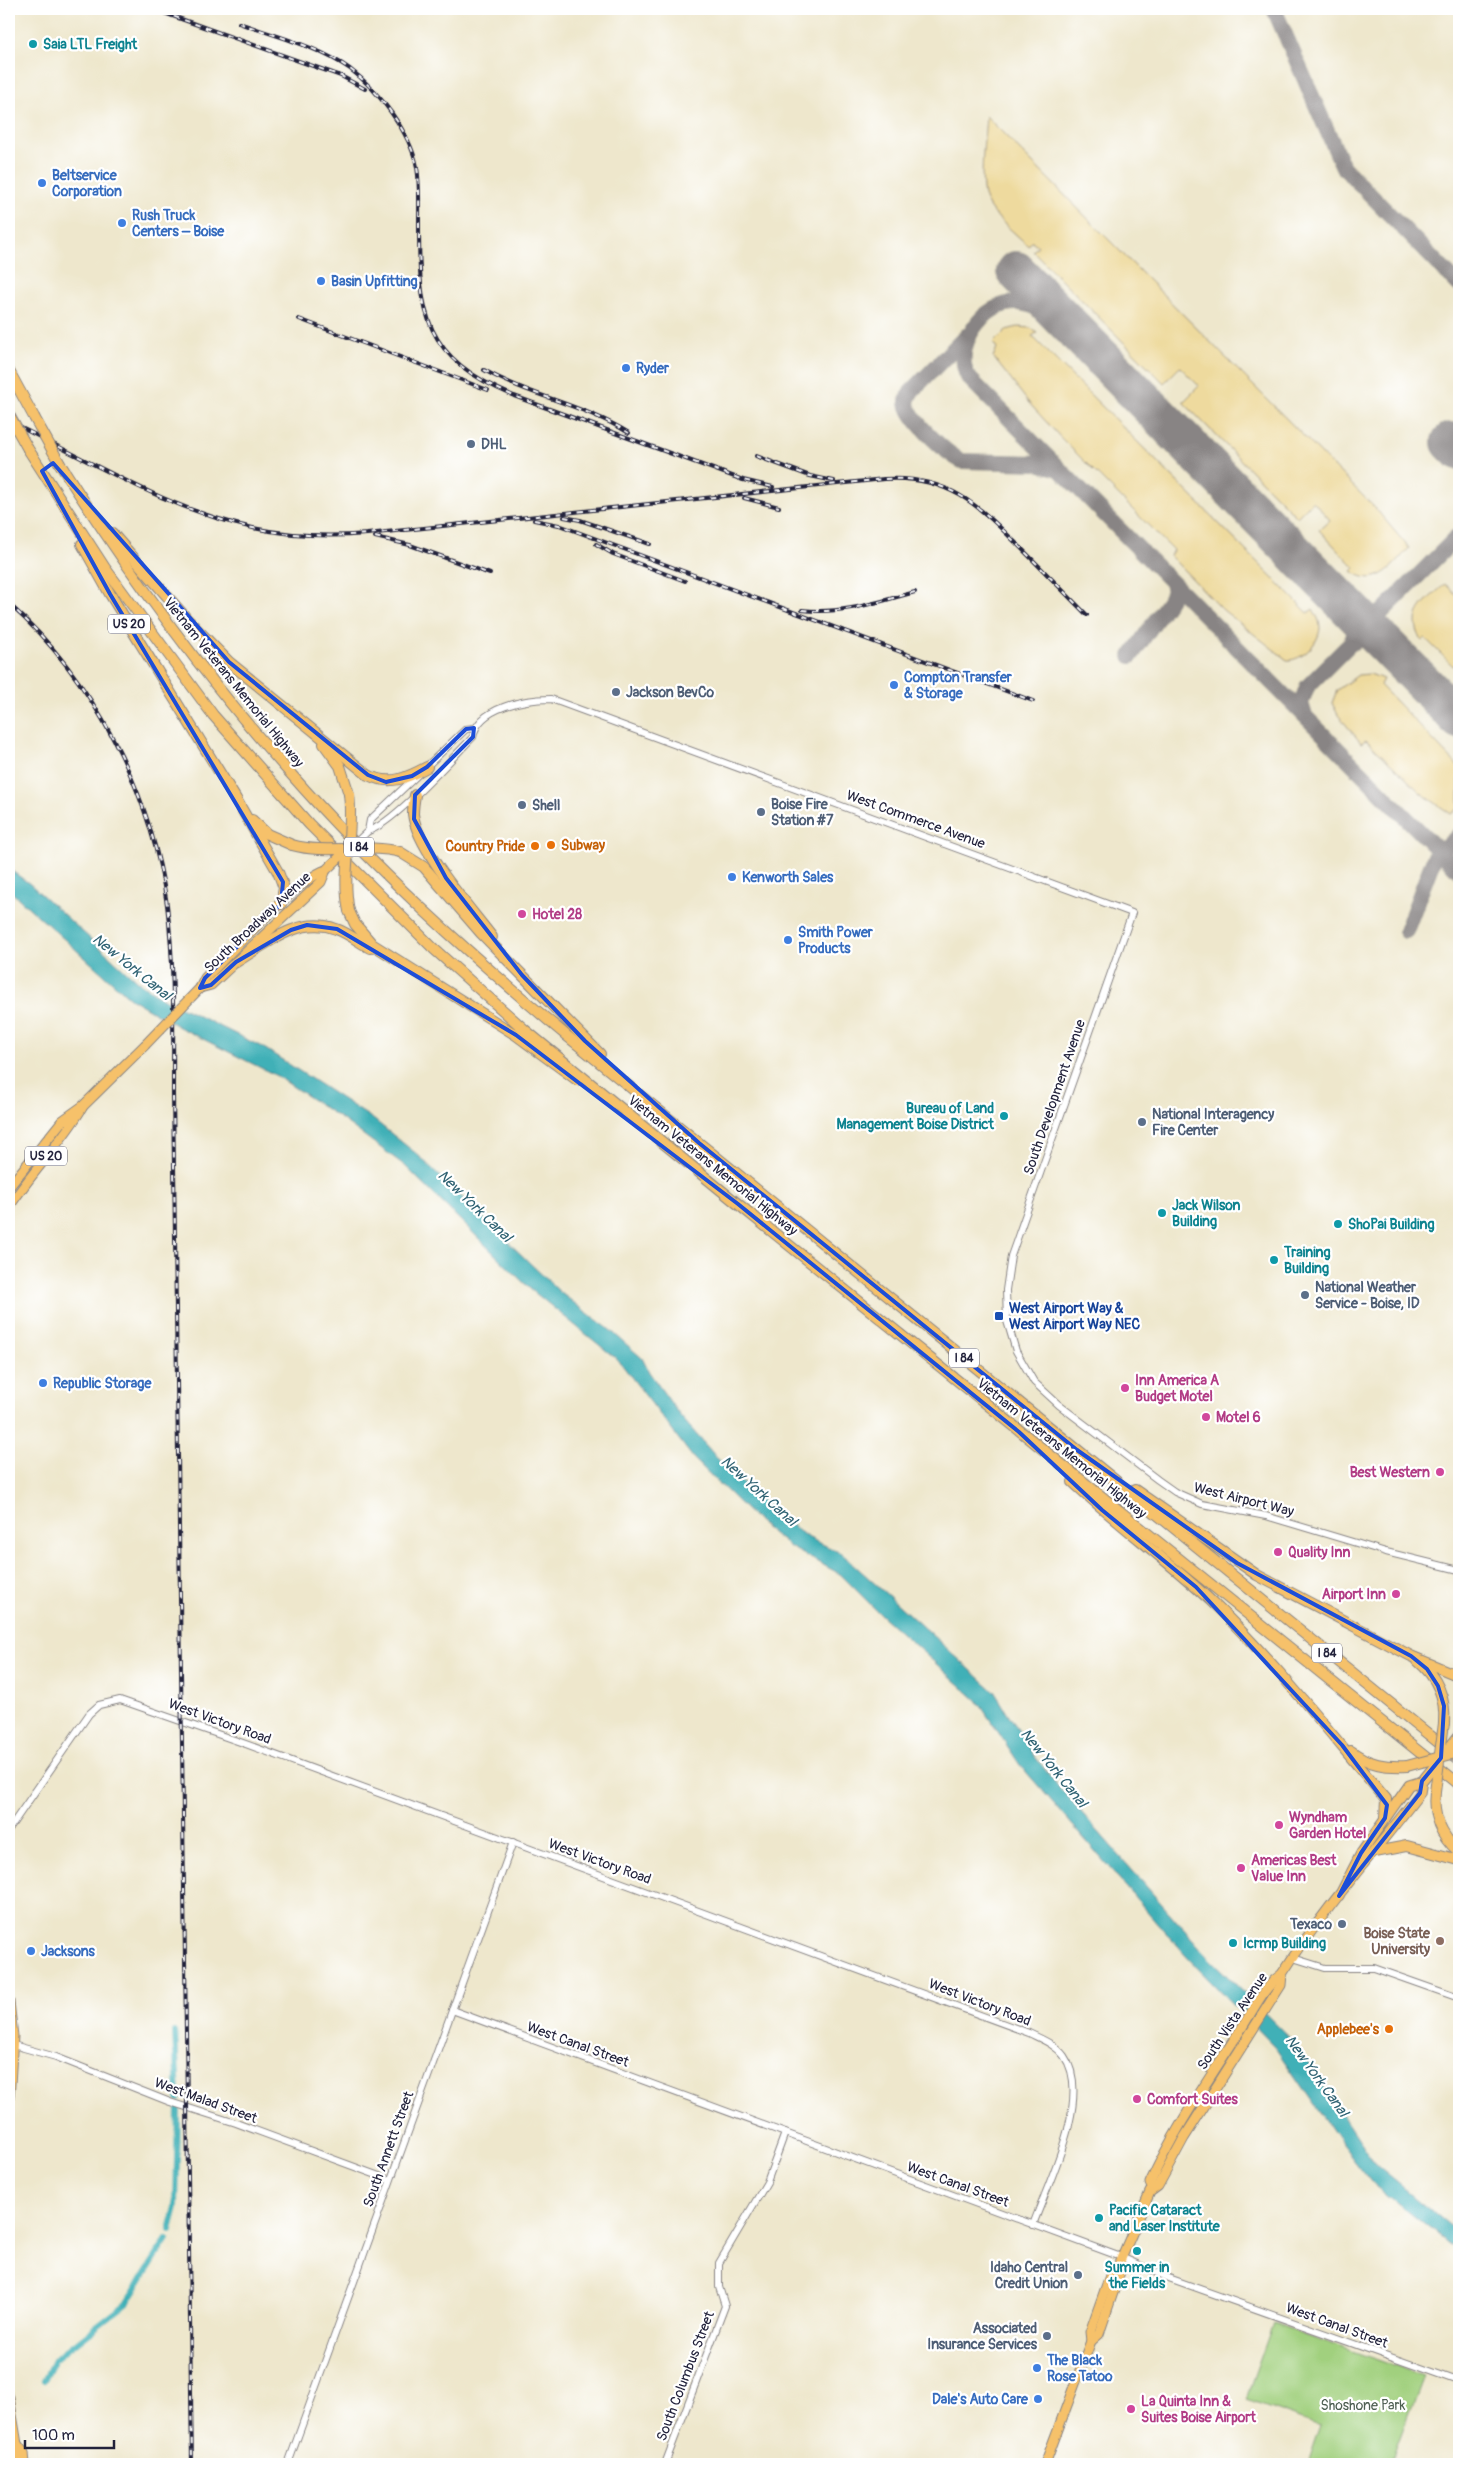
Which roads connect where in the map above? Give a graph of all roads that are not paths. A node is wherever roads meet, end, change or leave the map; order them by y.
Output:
1 (9, 371) edge
2 (9, 415) edge
3 (43, 474) junction
4 (79, 494) junction
5 (550, 699) joint
6 (297, 716) junction
7 (474, 728) junction
8 (427, 767) junction
9 (415, 794) junction
10 (236, 799) junction
11 (368, 831) junction
12 (347, 850) junction
13 (326, 870) junction
14 (281, 904) junction
15 (1132, 913) joint
16 (236, 962) junction
17 (522, 976) junction
18 (200, 988) junction
19 (438, 988) junction
20 (83, 1106) junction
21 (699, 1143) junction
22 (10, 1184) edge
23 (738, 1204) junction
24 (9, 1207) edge
25 (1006, 1290) joint
26 (1020, 1432) junction
27 (1077, 1450) junction
28 (1459, 1570) edge
29 (1411, 1656) junction
30 (1459, 1676) edge
31 (1459, 1735) edge
32 (1342, 1745) junction
33 (1459, 1752) edge
34 (1441, 1758) junction
35 (1459, 1759) edge
36 (1422, 1781) junction
37 (1459, 1784) edge
38 (1385, 1818) junction
39 (9, 1829) edge
40 (513, 1842) junction
41 (1375, 1852) junction
42 (1459, 1852) edge
43 (1459, 1860) edge
44 (1339, 1896) junction
45 (1293, 1958) junction
46 (1282, 1974) junction
47 (1459, 1998) edge
48 (9, 2001) edge
49 (452, 2010) junction
50 (13, 2045) junction
51 (9, 2101) edge
52 (785, 2133) junction
53 (390, 2180) junction
54 (1152, 2188) junction
55 (1034, 2225) junction
56 (1122, 2257) junction
57 (1455, 2380) dead end
58 (9, 2397) edge
59 (17, 2444) junction
60 (16, 2464) edge
61 (26, 2464) edge
62 (288, 2464) edge
63 (665, 2464) edge
64 (1045, 2464) edge

1 - 4 highway, I 84, bridge
2 - 3 highway, I 84, bridge
3 - 10 highway, US 20
3 - 23 highway, Vietnam Veterans Memorial Highway / I 84
4 - 6 highway
4 - 21 highway, Vietnam Veterans Memorial Highway / I 84
5 - 7 street, South Broadway Avenue
5 - 15 street, West Commerce Avenue
6 - 8 highway
6 - 12 highway, bridge
7 - 8 street, South Broadway Avenue
7 - 9 street, South Broadway Avenue
8 - 11 street, South Broadway Avenue
9 - 11 street, South Broadway Avenue
9 - 17 highway
10 - 12 highway, bridge
10 - 14 highway, US 20
11 - 12 street, South Broadway Avenue, bridge
12 - 13 main road, South Broadway Avenue, bridge
12 - 17 highway, bridge
12 - 19 highway, bridge
13 - 14 main road, South Broadway Avenue
13 - 16 main road, South Broadway Avenue / US 20
14 - 18 main road, South Broadway Avenue / US 20
15 - 25 street, South Development Avenue
16 - 18 main road, South Broadway Avenue / US 20
16 - 19 highway
17 - 21 highway
18 - 20 main road, South Broadway Avenue / US 20, bridge
19 - 23 highway
20 - 22 main road, South Broadway Avenue / US 20
20 - 24 main road, South Broadway Avenue / US 20
21 - 27 highway, Vietnam Veterans Memorial Highway / I 84
23 - 26 highway, Vietnam Veterans Memorial Highway / I 84
25 - 28 street, West Airport Way
26 - 32 highway
26 - 37 highway, Vietnam Veterans Memorial Highway / I 84
27 - 29 highway
27 - 35 highway, Vietnam Veterans Memorial Highway / I 84
29 - 30 highway
29 - 34 highway, bridge
31 - 34 main road, South Vista Avenue, bridge
32 - 34 highway, bridge
32 - 38 highway
33 - 34 highway, bridge
34 - 36 main road, South Vista Avenue, bridge
34 - 42 highway, bridge
36 - 38 main road, South Vista Avenue
36 - 41 main road, South Vista Avenue
38 - 44 main road, South Vista Avenue
39 - 40 street, West Victory Road
40 - 49 street, South Annett Street
40 - 55 street, West Victory Road
41 - 43 highway
41 - 44 main road, South Vista Avenue
44 - 45 main road, South Vista Avenue
45 - 46 main road, South Vista Avenue
45 - 47 street
46 - 54 main road, South Vista Avenue
46 - 54 main road, South Vista Avenue
48 - 50 main road
49 - 52 street, West Canal Street
49 - 53 street, South Annett Street
50 - 51 main road
50 - 53 street, West Malad Street
52 - 55 street, West Canal Street
52 - 63 street, South Columbus Street
53 - 62 street, South Annett Street
54 - 56 main road, South Vista Avenue
55 - 56 street, West Canal Street
56 - 57 street, West Canal Street
56 - 64 main road, South Vista Avenue
58 - 59 main road
59 - 60 main road
59 - 61 main road

